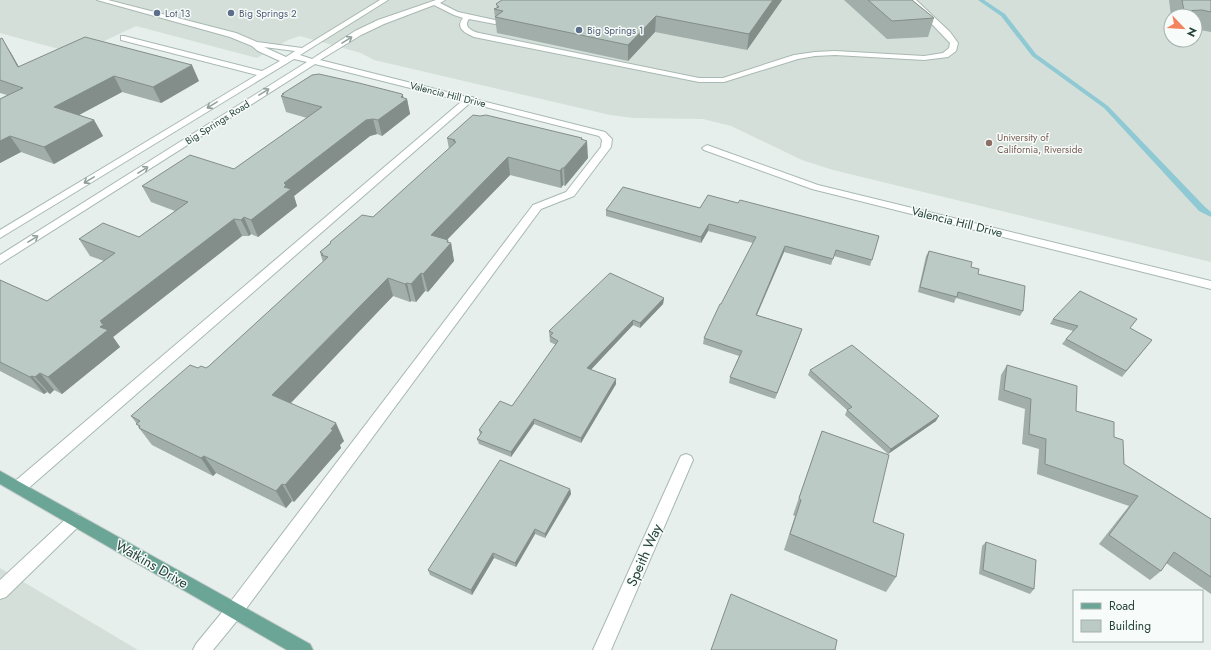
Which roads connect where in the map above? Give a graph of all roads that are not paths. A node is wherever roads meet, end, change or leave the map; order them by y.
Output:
1 (100, 0) edge
2 (385, 0) edge
3 (912, 0) edge
4 (438, 2) edge
5 (467, 17) junction
6 (495, 22) edge
7 (124, 38) dead end
8 (255, 44) junction
9 (302, 50) junction
10 (289, 58) junction
11 (314, 61) junction
12 (263, 74) junction
13 (470, 100) junction
14 (707, 148) dead end
15 (0, 235) edge
16 (0, 260) edge
17 (1211, 285) edge
18 (686, 460) dead end
19 (0, 477) edge
20 (19, 487) junction
21 (75, 520) junction
22 (0, 591) edge
23 (234, 611) junction
24 (202, 650) edge
25 (304, 650) edge
26 (602, 650) edge

1 - 8 street
2 - 9 street, Big Springs Road
3 - 5 street
4 - 5 street
11 -> 4 street, Big Springs Road
5 - 6 street
7 - 12 street
8 - 9 street
8 - 10 street, Valencia Hill Drive
9 - 10 street, Big Springs Road
10 - 11 street, Valencia Hill Drive
10 - 12 street, Big Springs Road
11 - 13 street, Valencia Hill Drive
16 -> 11 street, Big Springs Road
12 -> 15 street, Big Springs Road
13 - 20 street
13 - 23 street, Valencia Hill Drive
14 - 17 street, Valencia Hill Drive
18 - 26 street, Speith Way
19 - 20 main road, Watkins Drive
20 - 21 main road, Watkins Drive
21 - 22 street
21 - 23 main road, Watkins Drive
23 - 24 street
23 - 25 main road, Watkins Drive

